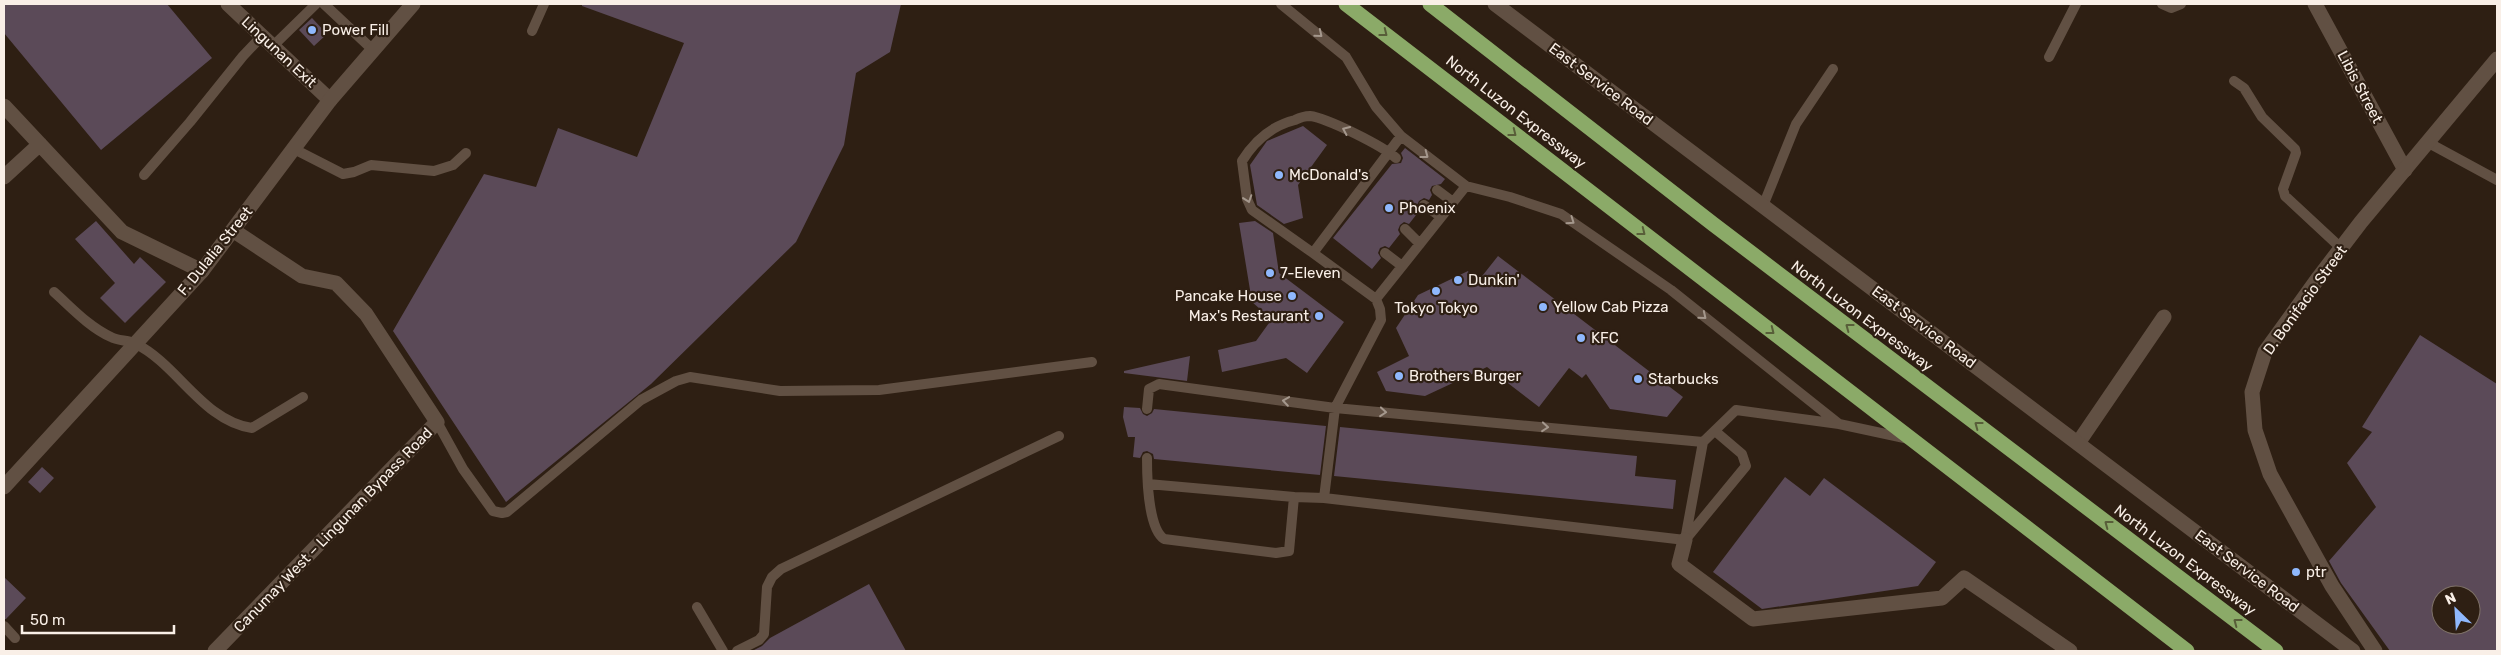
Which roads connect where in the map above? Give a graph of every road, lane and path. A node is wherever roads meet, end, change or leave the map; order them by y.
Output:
1 (228, 4) edge
2 (316, 4) edge
3 (324, 4) edge
4 (413, 4) edge
5 (544, 4) edge
6 (1281, 4) edge
7 (1346, 4) edge
8 (1430, 4) edge
9 (1495, 4) edge
10 (2076, 4) edge
11 (2162, 4) edge
12 (2180, 4) edge
13 (2315, 4) edge
14 (532, 31) dead end
15 (268, 41) junction
16 (373, 50) junction
17 (2049, 57) dead end
18 (2497, 59) edge
19 (1833, 69) dead end
20 (2234, 81) dead end
21 (330, 100) junction
22 (5, 109) edge
23 (1401, 136) junction
24 (2427, 142) junction
25 (40, 144) junction
26 (294, 149) junction
27 (466, 153) dead end
28 (1393, 155) junction
29 (2405, 170) junction
30 (144, 174) dead end
31 (4, 177) edge
32 (2497, 180) edge
33 (1466, 186) junction
34 (1437, 190) dead end
35 (1453, 202) junction
36 (1424, 205) dead end
37 (1763, 206) junction
38 (1441, 217) junction
39 (1405, 229) dead end
40 (234, 230) junction
41 (1420, 244) junction
42 (2341, 248) junction
43 (1312, 253) junction
44 (1385, 253) dead end
45 (1402, 266) junction
46 (202, 271) junction
47 (54, 292) dead end
48 (1376, 299) junction
49 (2164, 317) dead end
50 (136, 344) junction
51 (1092, 362) dead end
52 (304, 397) dead end
53 (1335, 408) junction
54 (1147, 409) dead end
55 (437, 422) junction
56 (1838, 424) junction
57 (1715, 431) junction
58 (1059, 436) dead end
59 (1913, 440) junction
60 (1704, 442) junction
61 (2078, 443) junction
62 (1147, 458) dead end
63 (1148, 484) junction
64 (4, 487) edge
65 (1294, 497) junction
66 (1324, 498) junction
67 (1685, 540) junction
68 (698, 607) dead end
69 (4, 626) edge
70 (15, 638) dead end
71 (215, 651) edge
72 (723, 651) edge
73 (737, 651) edge
74 (2070, 651) edge
75 (2187, 651) edge
76 (2276, 651) edge
77 (2353, 651) edge
78 (2375, 651) edge

1 - 15 street, Lingunan Exit
2 - 15 lane
3 - 16 lane
4 - 16 street, F. Dulalia Street
5 - 14 lane
6 -> 23 lane
7 -> 59 highway, North Luzon Expressway
76 -> 8 highway, North Luzon Expressway
9 - 37 street, East Service Road
10 - 17 lane
11 - 12 lane
13 - 29 street, Libis Street
15 - 21 street, Lingunan Exit
15 - 30 lane
16 - 21 street, F. Dulalia Street
18 - 24 street, D. Bonifacio Street
19 - 37 lane
20 - 42 lane
21 - 26 street, F. Dulalia Street
22 - 25 street
23 - 28 lane
23 -> 33 lane
24 - 29 street, D. Bonifacio Street
24 - 32 lane
25 - 31 street
25 - 46 street
26 - 27 lane
26 - 40 street, F. Dulalia Street
28 - 43 lane
28 -> 43 lane
29 - 42 street, D. Bonifacio Street
33 - 35 lane
33 -> 56 lane
34 - 35 lane
35 - 38 lane
36 - 38 lane
37 - 61 street, East Service Road
38 - 41 lane
39 - 41 lane
40 - 46 street, F. Dulalia Street
40 - 55 street, Canumay West – Lingunan Bypass Road
41 - 45 lane
42 - 78 street, D. Bonifacio Street
43 - 48 lane
44 - 45 lane
45 - 48 lane
46 - 50 street, F. Dulalia Street
47 - 50 lane
48 - 53 lane
49 - 61 street
50 - 52 lane
50 - 64 street, F. Dulalia Street
51 - 55 lane
53 -> 54 lane
53 -> 60 lane
53 - 66 lane
55 - 71 street, Canumay West – Lingunan Bypass Road
56 - 57 lane
56 - 59 lane
57 - 60 lane
57 - 67 lane
58 - 73 lane
59 - 75 highway, North Luzon Expressway
60 - 67 lane
61 - 77 street, East Service Road
62 - 63 lane
63 - 65 lane
63 - 65 lane
65 - 66 lane
66 - 67 lane
67 - 74 street
68 - 72 lane
69 - 70 lane

